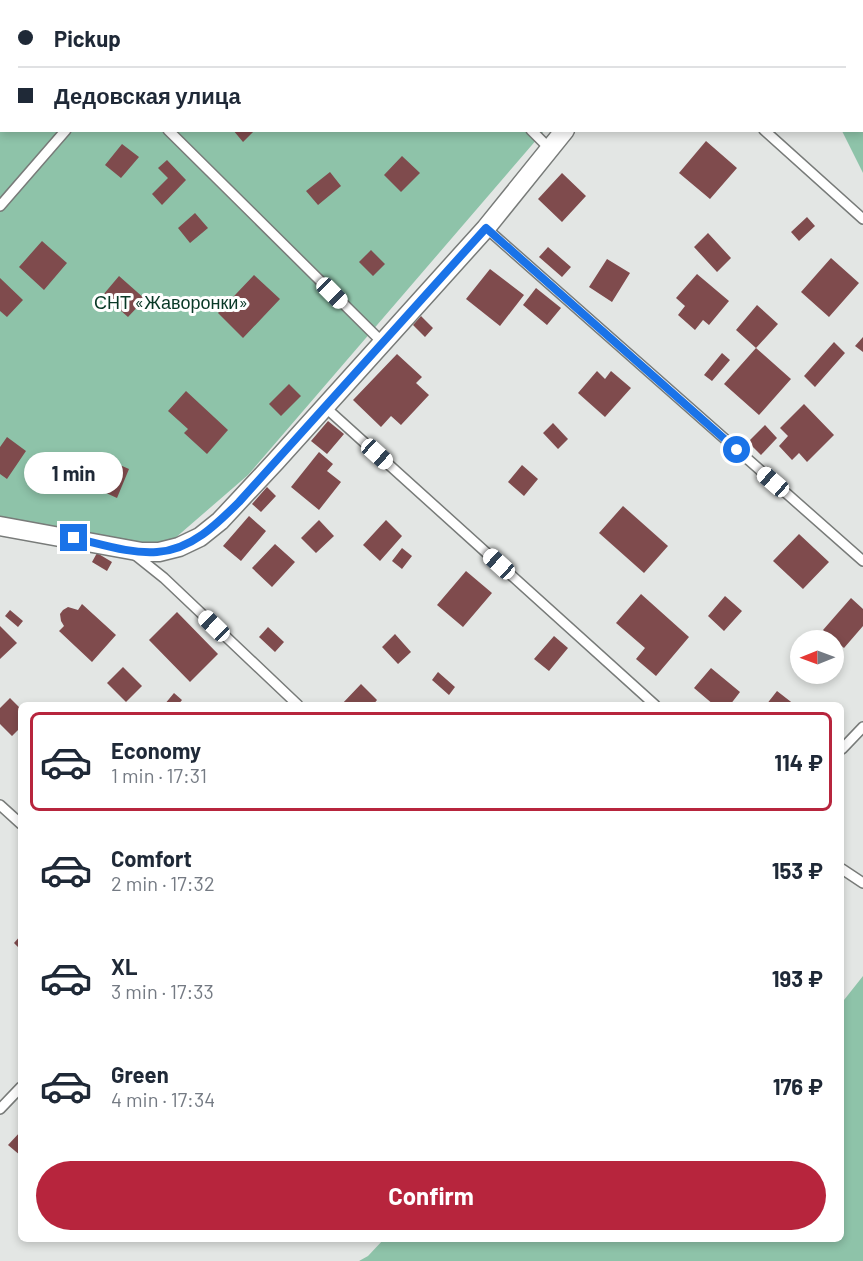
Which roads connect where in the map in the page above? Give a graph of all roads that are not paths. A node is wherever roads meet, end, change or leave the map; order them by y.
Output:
1 (64, 132) edge
2 (170, 132) edge
3 (533, 132) edge
4 (563, 132) edge
5 (766, 132) edge
6 (550, 149) junction
7 (0, 206) edge
8 (863, 219) edge
9 (486, 228) junction
10 (382, 342) junction
11 (325, 407) junction
12 (0, 526) edge
13 (127, 549) junction
14 (863, 561) edge
15 (295, 702) edge
16 (653, 702) edge
17 (863, 727) edge
18 (844, 747) edge
19 (0, 805) edge
20 (18, 821) edge
21 (844, 870) edge
22 (863, 883) edge
23 (18, 1090) edge
24 (0, 1109) edge

1 - 7 lane
2 - 10 lane
3 - 6 lane
4 - 6 street
5 - 8 lane
6 - 9 street
9 - 10 street
9 - 14 lane
10 - 11 street
11 - 13 street
11 - 16 lane
12 - 13 street
13 - 15 lane
17 - 18 lane
19 - 20 lane
21 - 22 lane
23 - 24 lane

